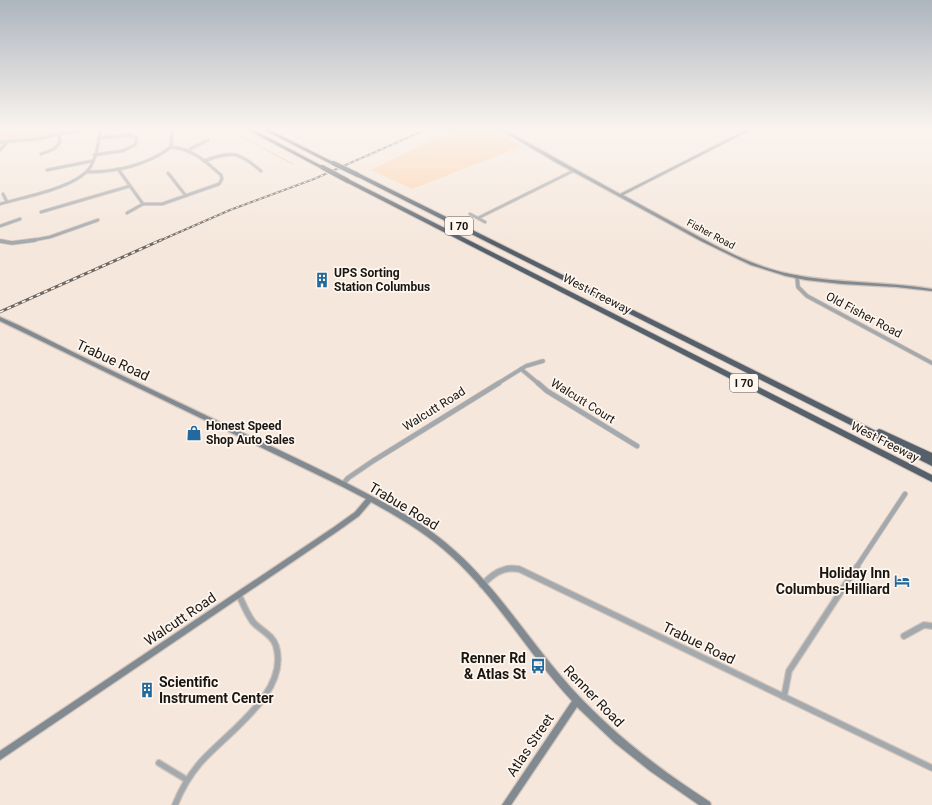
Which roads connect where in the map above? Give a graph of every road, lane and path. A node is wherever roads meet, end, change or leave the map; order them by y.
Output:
1 (59, 168) edge
2 (90, 168) edge
3 (122, 168) edge
4 (211, 168) edge
5 (257, 168) edge
6 (323, 168) edge
7 (343, 168) edge
8 (567, 168) edge
9 (676, 168) edge
10 (118, 169) junction
11 (47, 170) dead end
12 (261, 171) dead end
13 (573, 171) junction
14 (88, 172) junction
15 (168, 173) dead end
16 (130, 186) junction
17 (3, 194) dead end
18 (186, 196) junction
19 (620, 196) junction
20 (7, 202) junction
21 (0, 204) edge
22 (143, 204) junction
23 (41, 212) dead end
24 (127, 213) dead end
25 (470, 214) dead end
26 (478, 218) junction
27 (20, 219) dead end
28 (98, 220) dead end
29 (485, 222) dead end
30 (0, 226) edge
31 (0, 241) edge
32 (504, 261) junction
33 (797, 277) junction
34 (932, 290) edge
35 (0, 319) edge
36 (543, 361) dead end
37 (932, 363) edge
38 (521, 370) junction
39 (849, 421) junction
40 (637, 446) dead end
41 (932, 456) edge
42 (932, 463) edge
43 (932, 479) edge
44 (932, 483) edge
45 (343, 484) junction
46 (905, 494) dead end
47 (370, 499) junction
48 (482, 585) junction
49 (238, 595) junction
50 (932, 626) edge
51 (904, 636) dead end
52 (784, 697) junction
53 (577, 700) junction
54 (0, 756) edge
55 (159, 763) dead end
56 (932, 768) edge
57 (187, 780) junction
58 (175, 805) edge
59 (506, 805) edge
60 (707, 805) edge

1 - 11 street
2 - 14 street
3 - 10 street
4 - 18 street
5 - 12 street
6 - 32 highway, West Freeway / I 70, bridge
7 - 39 highway, West Freeway / I 70, bridge
8 - 13 main road, Fisher Road
9 - 19 main road
10 - 14 street
10 - 16 street
13 - 19 main road, Fisher Road
13 - 26 street
14 - 20 street
15 - 18 street
16 - 22 street
16 - 23 street
17 - 20 street
18 - 22 street
19 - 33 main road, Fisher Road
20 - 21 street
22 - 24 street
25 - 26 street
26 - 29 street
27 - 30 street
28 - 31 street
32 - 43 highway, West Freeway / I 70
32 - 44 highway
33 - 34 main road, Fisher Road
33 - 37 street, Old Fisher Road
35 - 45 main road, Trabue Road
36 - 38 street, Walcutt Road
38 - 40 street, Walcutt Court
38 - 45 street, Walcutt Road
39 - 41 highway
39 - 42 highway, West Freeway / I 70
45 - 47 main road, Trabue Road
46 - 52 street
47 - 48 main road, Trabue Road
47 - 49 main road, Walcutt Road
48 - 52 street, Trabue Road
48 - 53 main road, Renner Road
49 - 54 main road, Walcutt Road
49 - 57 street
50 - 51 street
52 - 56 street, Trabue Road
53 - 59 main road, Atlas Street
53 - 60 main road, Renner Road
55 - 57 street
57 - 58 street

